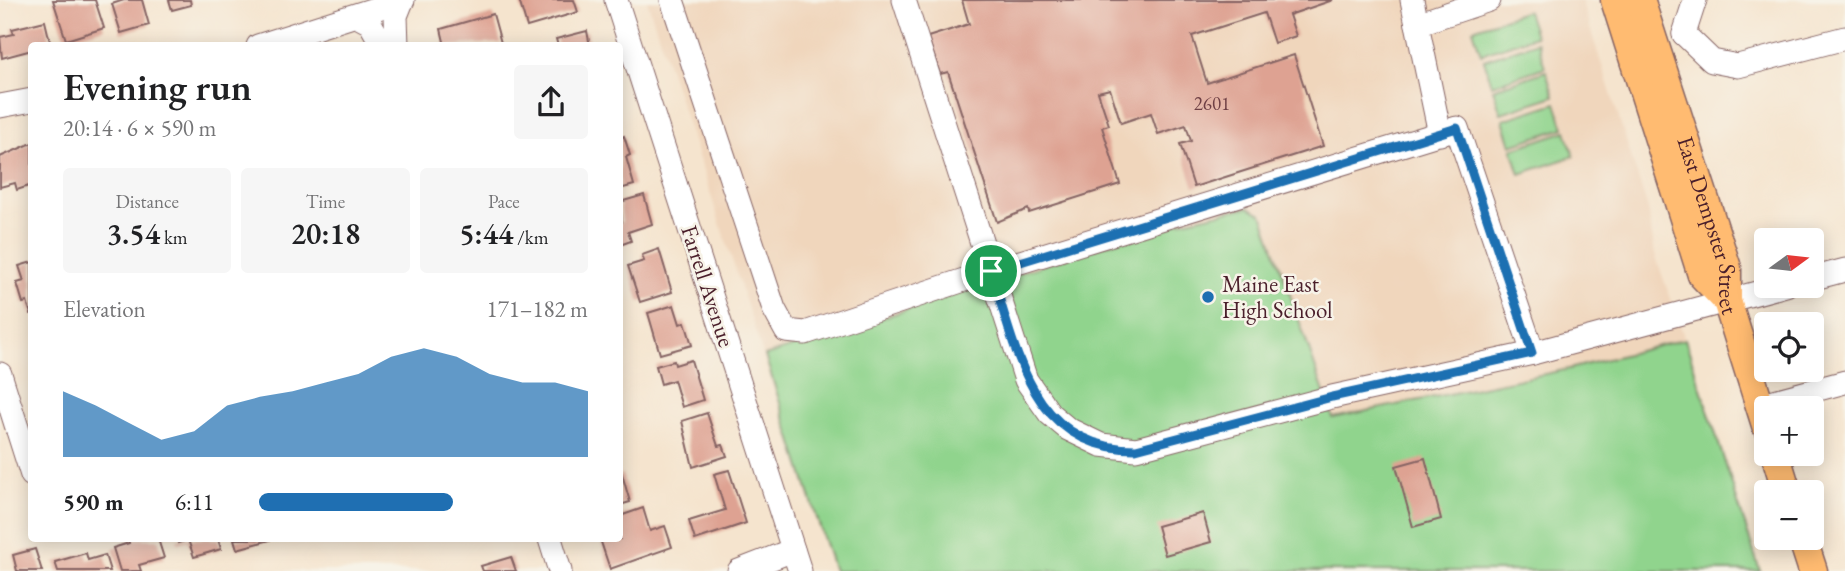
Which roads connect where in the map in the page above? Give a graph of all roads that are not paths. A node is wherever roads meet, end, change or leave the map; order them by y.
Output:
1 (403, 0) edge
2 (617, 0) edge
3 (673, 0) edge
4 (904, 0) edge
5 (1412, 0) edge
6 (1489, 0) edge
7 (1615, 0) edge
8 (1640, 0) edge
9 (1695, 0) edge
10 (356, 16) junction
11 (1417, 24) junction
12 (1684, 34) junction
13 (1845, 38) edge
14 (271, 42) edge
15 (381, 42) edge
16 (397, 42) edge
17 (1643, 47) junction
18 (28, 101) edge
19 (0, 106) edge
20 (1440, 134) junction
21 (1845, 270) edge
22 (991, 271) junction
23 (1824, 276) edge
24 (1754, 294) edge
25 (1727, 301) junction
26 (1532, 353) junction
27 (0, 374) edge
28 (1845, 382) edge
29 (1757, 396) edge
30 (1810, 396) edge
31 (28, 462) edge
32 (551, 542) edge
33 (1806, 550) edge
34 (796, 560) edge
35 (560, 571) edge
36 (738, 571) edge
37 (1813, 571) edge

1 - 10 street
1 - 16 street
2 - 34 street, Farrell Avenue
3 - 22 street
4 - 22 street
5 - 11 street
6 - 11 street
7 - 17 main road, East Dempster Street
8 - 17 main road, East Dempster Street
9 - 12 street
10 - 14 street
10 - 15 street
11 - 20 street
12 - 13 street
12 - 17 street
17 - 25 main road, East Dempster Street
18 - 19 street
20 - 22 street
20 - 26 street
21 - 23 street
22 - 26 street
24 - 25 street
25 - 26 street
25 - 29 main road, East Dempster Street
27 - 31 street
28 - 30 street
32 - 35 street
33 - 37 main road
34 - 36 street

